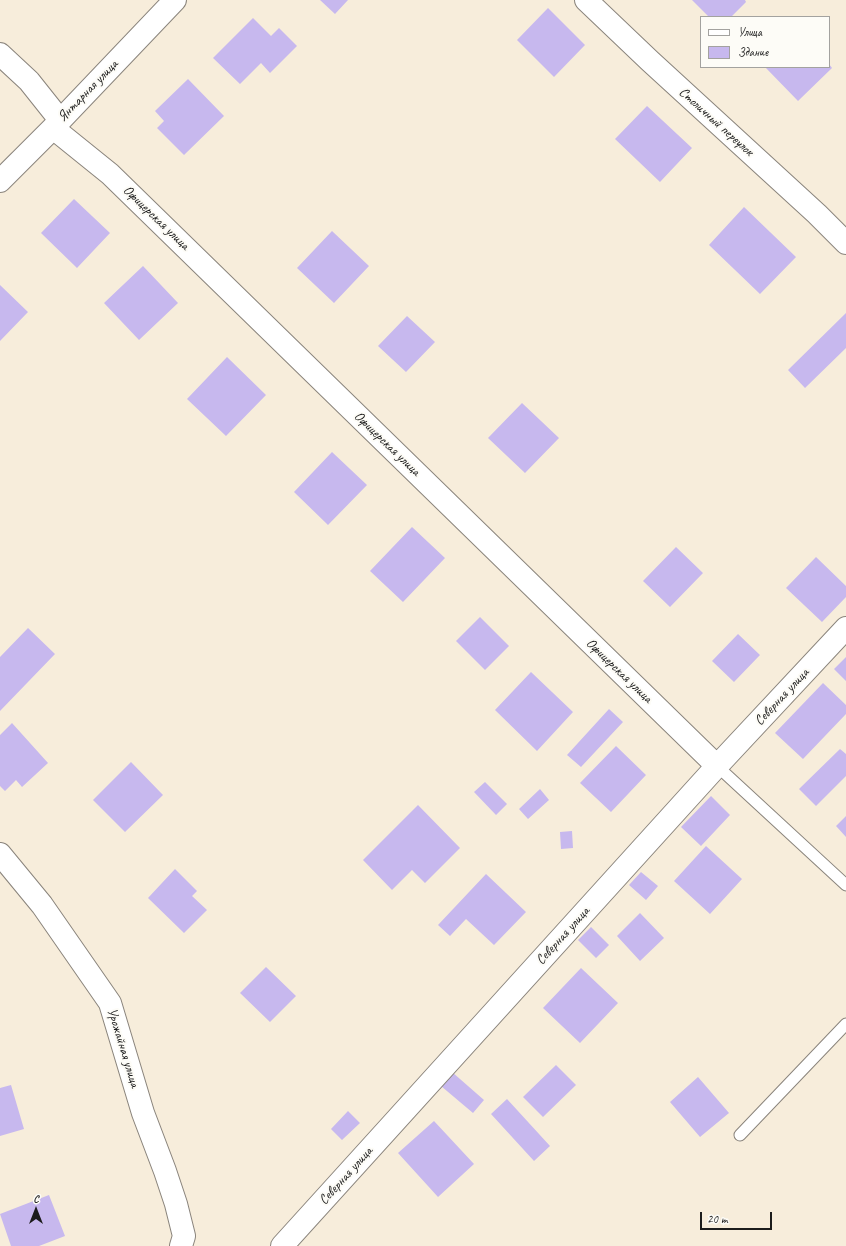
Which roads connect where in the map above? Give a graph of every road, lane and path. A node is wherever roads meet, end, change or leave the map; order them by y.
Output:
1 (175, 0) edge
2 (586, 0) edge
3 (0, 54) edge
4 (57, 124) junction
5 (0, 181) edge
6 (846, 243) edge
7 (846, 628) edge
8 (717, 766) junction
9 (0, 854) edge
10 (846, 885) edge
11 (846, 1024) edge
12 (740, 1135) dead end
13 (181, 1246) edge
14 (282, 1246) edge

1 - 4 street, Янтарная улица
2 - 6 street, Столичный переулок
3 - 4 street, Офицерская улица
4 - 5 street, Янтарная улица
4 - 8 street, Офицерская улица
7 - 8 street, Северная улица
8 - 10 lane
8 - 14 street, Северная улица
9 - 13 street, Урожайная улица
11 - 12 lane

